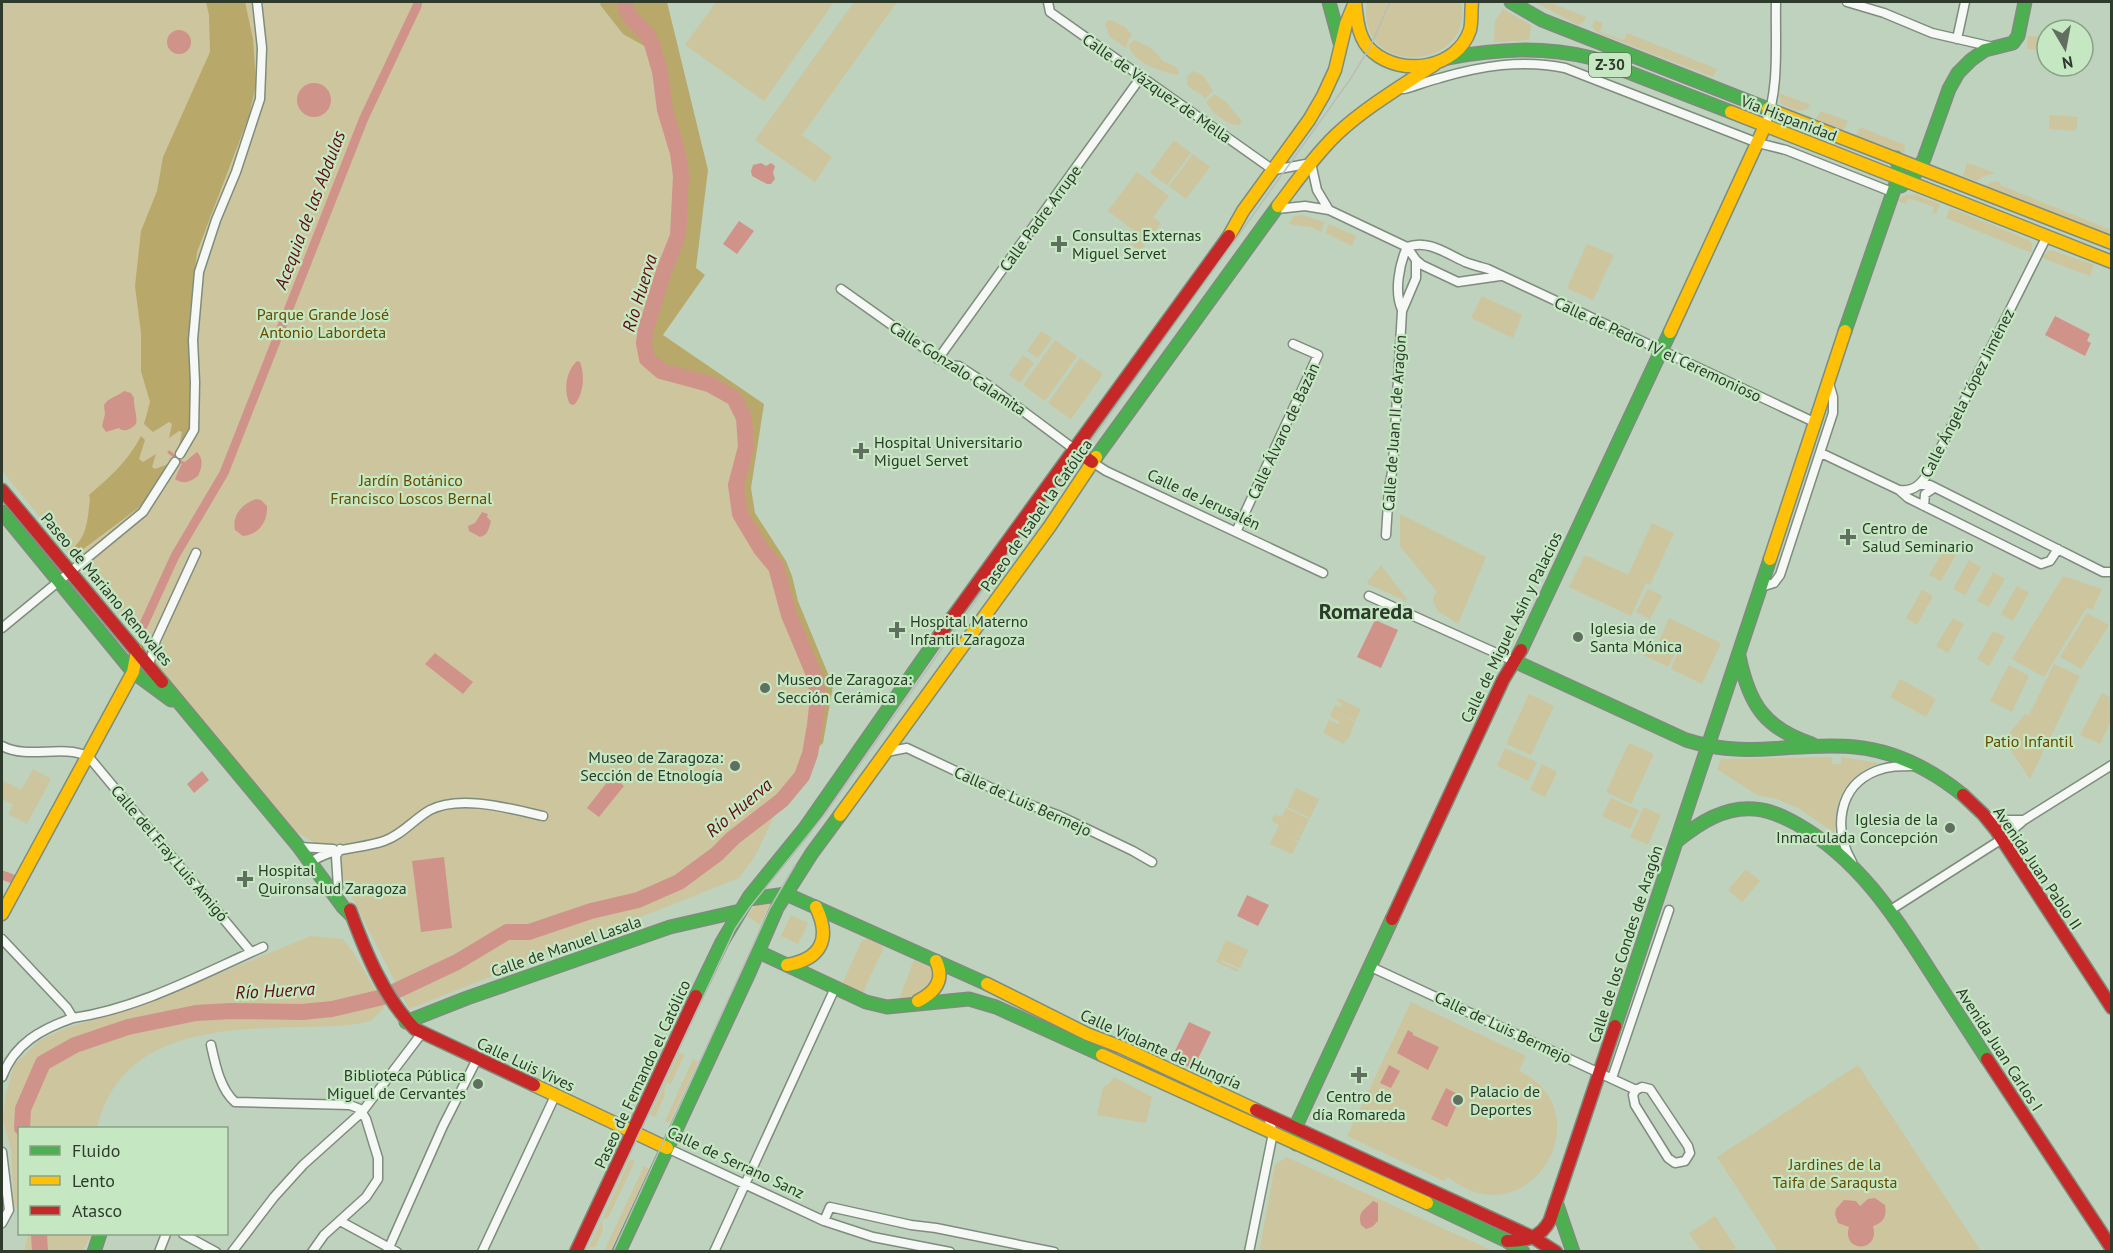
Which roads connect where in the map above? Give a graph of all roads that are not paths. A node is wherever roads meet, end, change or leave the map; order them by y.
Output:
1 (257, 2) edge
2 (1048, 2) edge
3 (1329, 2) edge
4 (1355, 2) edge
5 (1472, 2) edge
6 (1511, 2) edge
7 (1776, 2) edge
8 (1847, 2) edge
9 (1965, 2) edge
10 (2025, 2) edge
11 (1957, 39) junction
12 (1340, 47) junction
13 (1993, 47) junction
14 (1447, 58) junction
15 (1435, 64) junction
16 (1407, 68) junction
17 (1423, 73) junction
18 (1141, 77) junction
19 (1438, 78) junction
20 (1398, 90) junction
21 (1771, 110) junction
22 (1765, 126) junction
23 (1758, 143) junction
24 (1896, 158) junction
25 (1311, 163) junction
26 (1920, 168) junction
27 (1274, 170) junction
28 (1902, 180) junction
29 (1892, 192) junction
30 (1275, 210) junction
31 (1329, 210) junction
32 (2047, 236) junction
33 (2112, 243) edge
34 (1407, 247) junction
35 (1416, 260) junction
36 (2112, 262) edge
37 (1429, 269) junction
38 (1501, 276) junction
39 (1416, 278) junction
40 (841, 289) dead end
41 (1402, 310) junction
42 (1293, 344) dead end
43 (1661, 352) junction
44 (938, 359) junction
45 (1828, 380) junction
46 (1814, 422) junction
47 (1074, 449) junction
48 (1821, 453) junction
49 (1092, 462) junction
50 (1930, 484) junction
51 (2, 490) edge
52 (1899, 490) junction
53 (1924, 506) junction
54 (2, 513) edge
55 (1236, 532) junction
56 (1386, 535) dead end
57 (2058, 549) junction
58 (196, 553) dead end
59 (69, 571) junction
60 (2112, 572) edge
61 (1323, 573) dead end
62 (57, 581) junction
63 (1761, 587) junction
64 (1370, 596) dead end
65 (2, 628) edge
66 (156, 640) junction
67 (137, 651) junction
68 (1739, 655) junction
69 (1514, 661) junction
70 (149, 665) junction
71 (133, 672) junction
72 (185, 711) junction
73 (904, 728) junction
74 (2, 746) edge
75 (1825, 746) junction
76 (907, 748) junction
77 (1708, 748) junction
78 (883, 753) junction
79 (88, 756) junction
80 (2112, 765) edge
81 (1917, 766) junction
82 (1984, 815) junction
83 (543, 816) dead end
84 (2024, 820) junction
85 (2002, 839) junction
86 (1677, 842) junction
87 (299, 847) junction
88 (340, 849) junction
89 (1152, 862) dead end
90 (313, 863) junction
91 (1857, 870) junction
92 (338, 887) junction
93 (786, 894) junction
94 (748, 899) junction
95 (816, 908) junction
96 (740, 910) junction
97 (1669, 910) dead end
98 (1889, 911) junction
99 (2, 914) edge
100 (352, 916) junction
101 (2, 939) edge
102 (263, 946) dead end
103 (251, 952) junction
104 (759, 952) junction
105 (936, 961) junction
106 (787, 965) junction
107 (1369, 966) junction
108 (836, 988) junction
109 (969, 999) junction
110 (917, 1004) junction
111 (1028, 1005) junction
112 (2112, 1008) edge
113 (73, 1018) junction
114 (406, 1022) junction
115 (422, 1033) junction
116 (211, 1045) dead end
117 (477, 1059) junction
118 (1600, 1072) junction
119 (2, 1077) edge
120 (1612, 1078) junction
121 (1636, 1090) junction
122 (555, 1096) junction
123 (362, 1112) junction
124 (1268, 1116) junction
125 (1295, 1128) junction
126 (634, 1132) junction
127 (1273, 1133) junction
128 (1296, 1144) junction
129 (667, 1148) junction
130 (2, 1152) edge
131 (745, 1185) junction
132 (1556, 1202) junction
133 (340, 1221) junction
134 (824, 1221) junction
135 (2, 1223) edge
136 (99, 1235) edge
137 (165, 1235) edge
138 (187, 1235) edge
139 (1534, 1238) junction
140 (1507, 1241) junction
141 (2112, 1249) edge
142 (391, 1250) edge
143 (94, 1251) edge
144 (159, 1251) edge
145 (216, 1251) edge
146 (232, 1251) edge
147 (312, 1251) edge
148 (482, 1251) edge
149 (576, 1251) edge
150 (619, 1251) edge
151 (714, 1251) edge
152 (950, 1251) edge
153 (1054, 1251) edge
154 (1249, 1251) edge
155 (1523, 1251) edge
156 (1556, 1251) edge
157 (1573, 1251) edge

1 - 59 street
2 - 18 street, Calle de Vázquez de Mella
3 - 12 main road
4 - 12 main road, Paseo de Isabel la Católica
4 - 16 main road
5 - 14 main road
6 - 21 main road, Vía Hispanidad / Z-30
7 - 21 street
8 - 11 street
9 - 11 street
10 - 13 main road
11 - 13 street
12 - 27 main road, Paseo de Isabel la Católica
13 - 26 main road
14 - 15 main road
14 - 22 main road, Vía Hispanidad / Z-30
15 - 16 main road
15 - 17 main road, Paseo de Isabel la Católica
16 - 17 street, Vía Hispanidad
17 - 19 street, Vía Hispanidad
17 - 20 main road, Paseo de Isabel la Católica
18 - 27 street, Calle de Vázquez de Mella
18 - 44 street, Calle Padre Arrupe
19 - 20 street, Vía Hispanidad
19 - 23 street, Vía Hispanidad
20 - 25 main road, Paseo de Isabel la Católica
21 - 22 street
21 - 24 main road, Vía Hispanidad / Z-30
22 - 23 main road, Calle de Miguel Asín y Palacios
22 - 28 main road, Vía Hispanidad / Z-30
23 - 29 street, Vía Hispanidad
23 - 43 main road, Calle de Miguel Asín y Palacios
24 - 26 main road, Vía Hispanidad / Z-30
24 - 28 main road
25 - 27 street
25 - 30 main road, Paseo de Isabel la Católica
25 - 31 street
26 - 28 main road
26 - 33 main road, Vía Hispanidad / Z-30
27 - 47 main road, Paseo de Isabel la Católica
28 - 29 main road
28 - 32 main road, Vía Hispanidad / Z-30
29 - 45 main road, Calle de los Condes de Aragón
30 - 31 street, Calle de Pedro IV el Ceremonioso
30 - 49 main road, Paseo de Isabel la Católica
31 - 34 street, Calle de Pedro IV el Ceremonioso
32 - 36 main road, Vía Hispanidad / Z-30
32 - 50 street, Calle Ángela López Jiménez
34 - 35 street, Calle de Pedro IV el Ceremonioso
34 - 38 street, Calle de Pedro IV el Ceremonioso
34 - 41 street, Calle de Juan II de Aragón
35 - 37 street, Calle de Pedro IV el Ceremonioso
35 - 39 street, Calle de Juan II de Aragón
37 - 38 street, Calle de Pedro IV el Ceremonioso
37 - 39 street
38 - 43 street, Calle de Pedro IV el Ceremonioso
39 - 41 street, Calle de Juan II de Aragón
40 - 44 street, Calle Gonzalo Calamita
41 - 56 street, Calle de Juan II de Aragón
42 - 55 street, Calle Álvaro de Bazán
43 - 46 street, Calle de Pedro IV el Ceremonioso
43 - 69 main road, Calle de Miguel Asín y Palacios
44 - 47 street, Calle Gonzalo Calamita
45 - 46 main road, Calle de los Condes de Aragón
45 - 48 street, Calle de los Condes de Aragón
46 - 63 main road, Calle de los Condes de Aragón
47 - 49 main road, Calle de Jerusalén
47 - 94 main road, Paseo de Isabel la Católica
48 - 52 street, Calle Ángela López Jiménez
48 - 63 street, Calle de los Condes de Aragón
49 - 55 street, Calle de Jerusalén
49 - 73 main road, Paseo de Isabel la Católica
50 - 52 street, Calle Ángela López Jiménez
50 - 53 street, Calle Ángela López Jiménez
50 - 57 street
51 - 59 main road, Paseo de Mariano Renovales
52 - 53 street
53 - 57 street
54 - 62 main road, Paseo de Mariano Renovales
55 - 61 street, Calle de Jerusalén
57 - 60 street
58 - 66 street
59 - 62 street
59 - 67 main road, Paseo de Mariano Renovales
62 - 65 street
62 - 71 main road, Paseo de Mariano Renovales
63 - 68 main road, Calle de los Condes de Aragón
64 - 69 street
66 - 67 street
66 - 70 street
67 - 70 main road, Paseo de Mariano Renovales
67 - 71 main road
68 - 75 main road
68 - 77 main road, Calle de los Condes de Aragón
69 - 77 main road, Avenida Juan Pablo II
69 - 107 main road, Calle de Miguel Asín y Palacios
70 - 72 main road, Paseo de Mariano Renovales
71 - 72 main road, Paseo de Mariano Renovales
71 - 79 main road
72 - 87 main road, Paseo de Mariano Renovales
73 - 76 street
73 - 78 main road, Paseo de Isabel la Católica
74 - 79 street
75 - 77 main road, Avenida Juan Pablo II
75 - 81 main road, Avenida Juan Pablo II
76 - 78 street
76 - 89 street, Calle de Luis Bermejo
77 - 86 main road, Calle de los Condes de Aragón
78 - 93 main road, Paseo de Isabel la Católica
79 - 99 main road
79 - 103 street, Calle del Fray Luis Amigó
80 - 84 street
81 - 82 main road, Avenida Juan Pablo II
81 - 91 street, Avenida Juan Carlos I
82 - 84 street
82 - 85 main road, Avenida Juan Pablo II
83 - 88 street
84 - 85 street
85 - 98 street
85 - 112 main road, Avenida Juan Pablo II
86 - 91 main road, Avenida Juan Carlos I
86 - 118 main road, Calle de los Condes de Aragón
87 - 88 street
87 - 90 main road, Paseo de Mariano Renovales
88 - 90 street
88 - 92 street
90 - 92 main road, Paseo de Mariano Renovales
90 - 100 main road, Paseo de Mariano Renovales
91 - 98 main road, Avenida Juan Carlos I
92 - 100 main road, Paseo de Mariano Renovales
93 - 94 main road
93 - 95 main road, Calle Violante de Hungría
93 - 104 main road, Paseo de Isabel la Católica
94 - 96 main road, Paseo de Isabel la Católica
95 - 105 main road, Calle Violante de Hungría
95 - 106 main road
96 - 114 main road, Calle de Manuel Lasala
96 - 126 main road, Paseo de Fernando el Católico
97 - 120 street, Calle de los Condes de Aragón
98 - 141 main road, Avenida Juan Carlos I
100 - 114 main road, Paseo de Mariano Renovales
101 - 113 street
102 - 103 street
103 - 113 street
104 - 106 main road, Calle Violante de Hungría
104 - 129 main road
105 - 110 main road
105 - 111 main road, Calle Violante de Hungría
106 - 108 main road, Calle Violante de Hungría
107 - 118 street, Calle de Luis Bermejo
107 - 125 main road, Calle de Miguel Asín y Palacios
108 - 110 main road, Calle Violante de Hungría
108 - 131 street
109 - 110 main road, Calle Violante de Hungría
109 - 111 main road
109 - 127 main road, Calle Violante de Hungría
111 - 124 main road, Calle Violante de Hungría
113 - 119 street
114 - 115 main road, Calle Luis Vives
115 - 117 main road, Calle Luis Vives
115 - 123 street
116 - 123 street
117 - 122 main road, Calle Luis Vives
117 - 142 street
118 - 120 street, Calle de Luis Bermejo
118 - 132 main road, Calle de los Condes de Aragón
120 - 121 street, Calle de Luis Bermejo
121 - 121 street, Calle de Luis Bermejo
122 - 126 main road, Calle Luis Vives
122 - 148 street
123 - 133 street
123 - 146 street
124 - 125 main road, Calle Violante de Hungría
124 - 127 street
125 - 128 main road, Calle de Miguel Asín y Palacios
125 - 139 main road, Calle Violante de Hungría
126 - 129 main road, Calle de Serrano Sanz
126 - 149 main road, Paseo de Fernando el Católico
127 - 128 main road, Calle Violante de Hungría
127 - 154 street
128 - 140 main road, Calle Violante de Hungría
129 - 131 street, Calle de Serrano Sanz
129 - 150 main road
130 - 135 street
131 - 134 street, Calle de Serrano Sanz
131 - 151 street
132 - 139 main road, Calle de los Condes de Aragón
132 - 157 main road
133 - 142 street
133 - 147 street
134 - 152 street, Calle de Serrano Sanz
134 - 153 street
136 - 143 main road
137 - 144 street
138 - 145 street
139 - 140 main road
139 - 156 main road, Calle Violante de Hungría
140 - 155 main road, Calle Violante de Hungría

